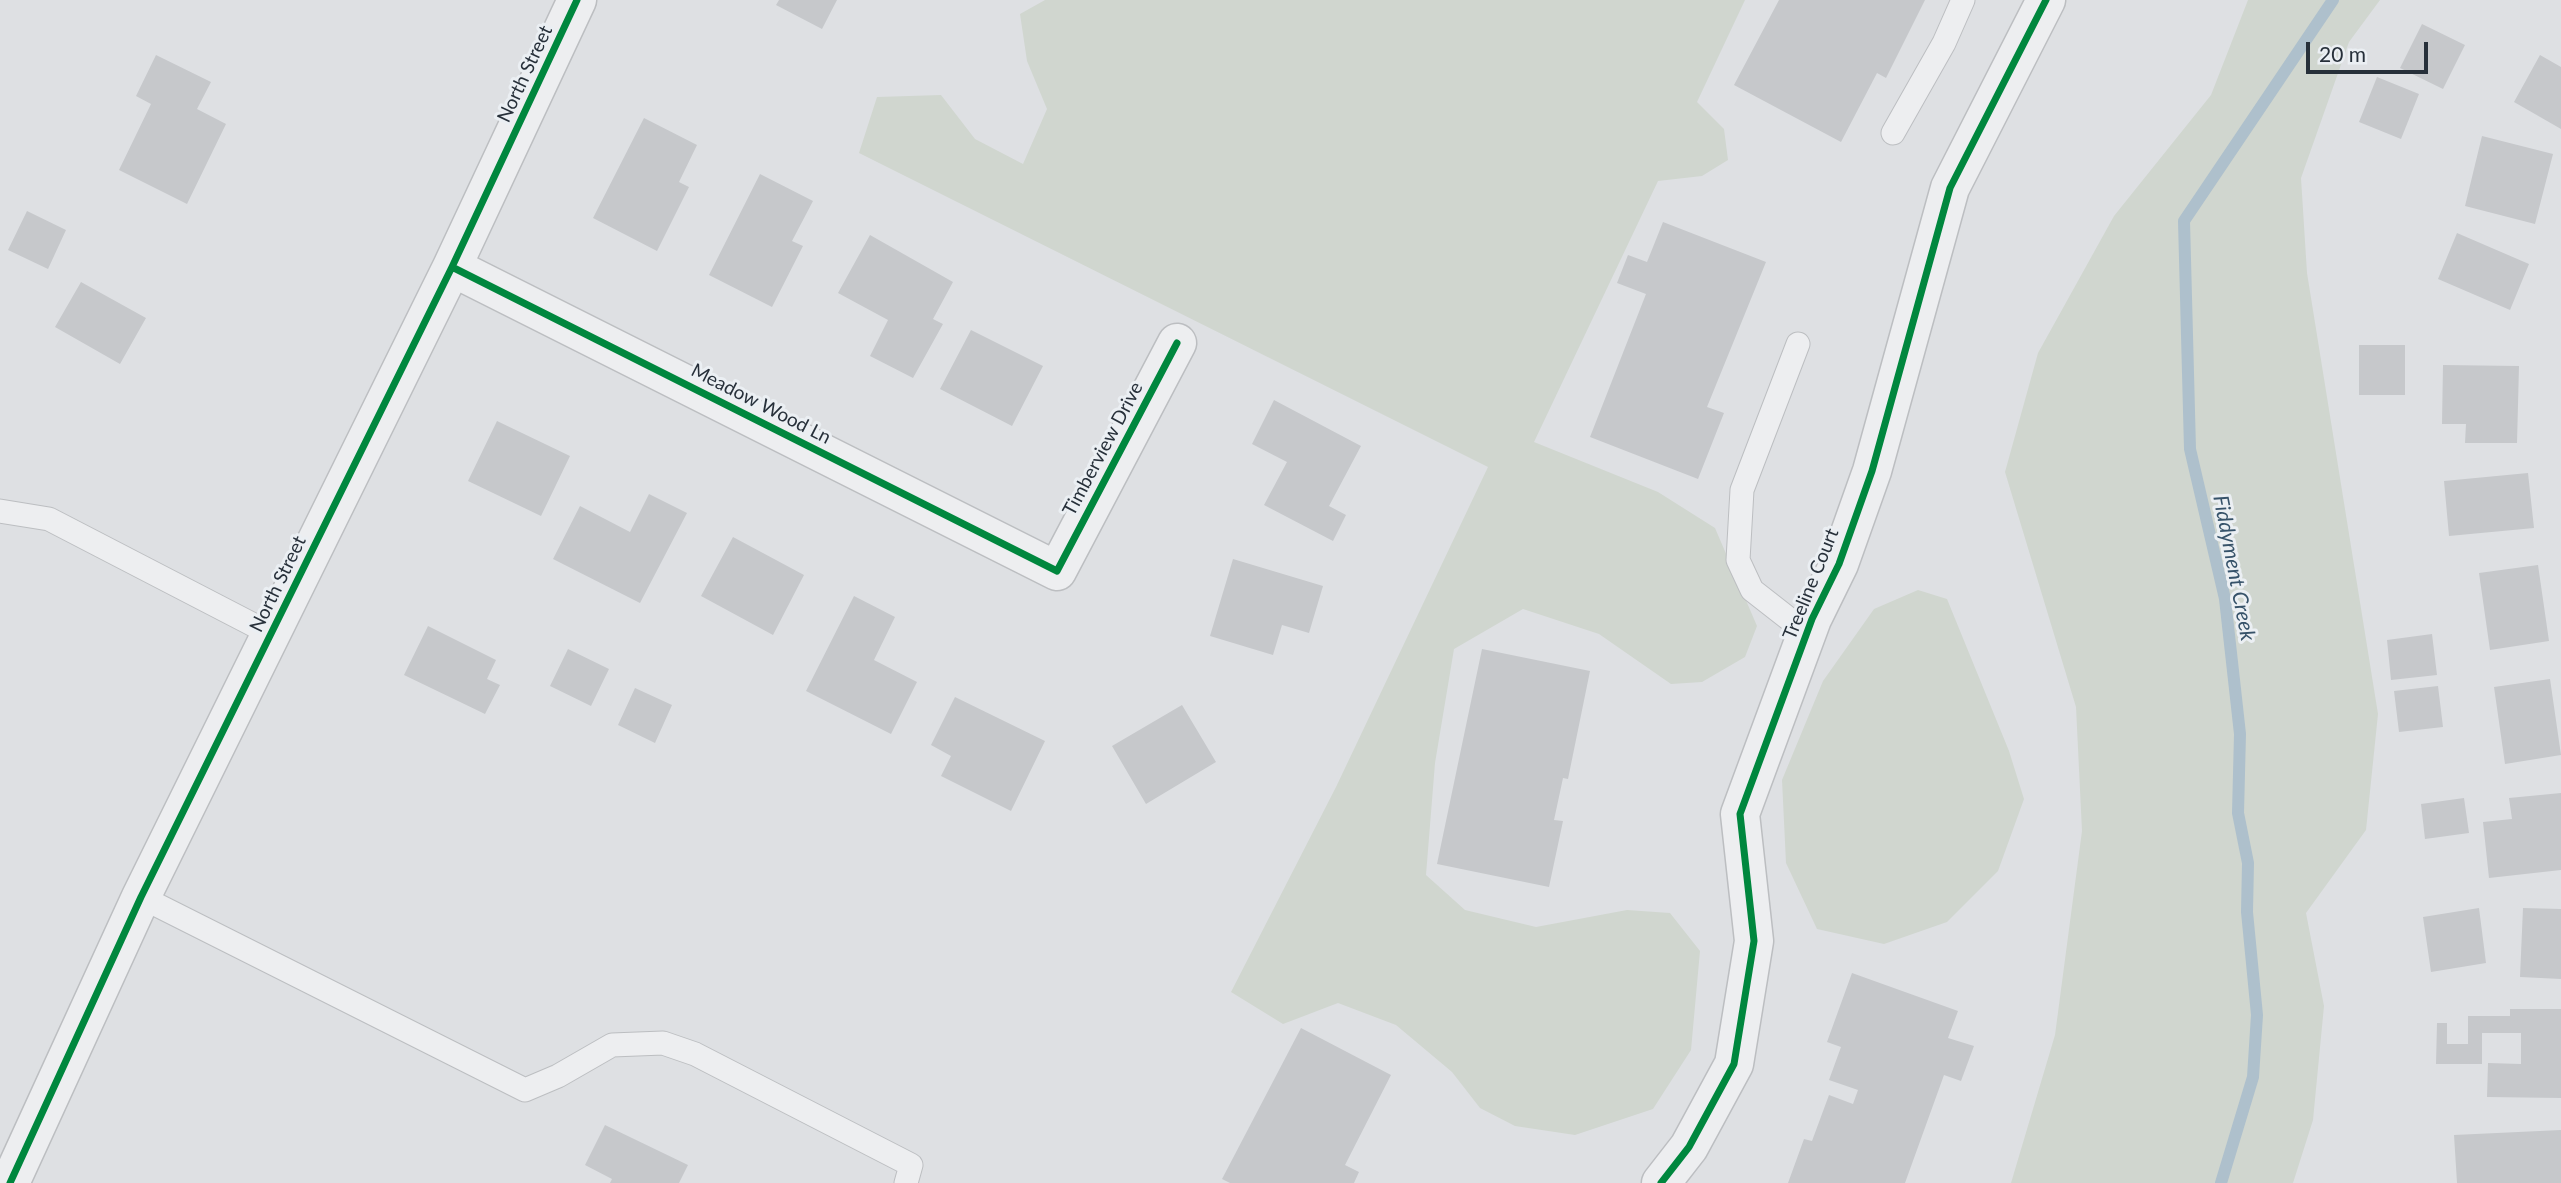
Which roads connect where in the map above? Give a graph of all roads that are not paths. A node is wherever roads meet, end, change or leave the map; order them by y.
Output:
1 (578, 0) edge
2 (1964, 0) edge
3 (2046, 0) edge
4 (1893, 133) dead end
5 (452, 267) junction
6 (1177, 343) dead end
7 (1798, 344) dead end
8 (0, 511) edge
9 (1057, 570) joint
10 (1807, 633) junction
11 (271, 634) junction
12 (141, 897) junction
13 (10, 1183) edge
14 (906, 1183) edge
15 (1661, 1183) edge

1 - 5 street, North Street
2 - 4 lane
3 - 10 street, Treeline Court
5 - 9 street, Meadow Wood Ln
5 - 11 street, North Street
6 - 9 street, Timberview Drive
7 - 10 lane
8 - 11 lane
10 - 15 street, Treeline Court
11 - 12 street, North Street
12 - 13 street, North Street
12 - 14 lane

